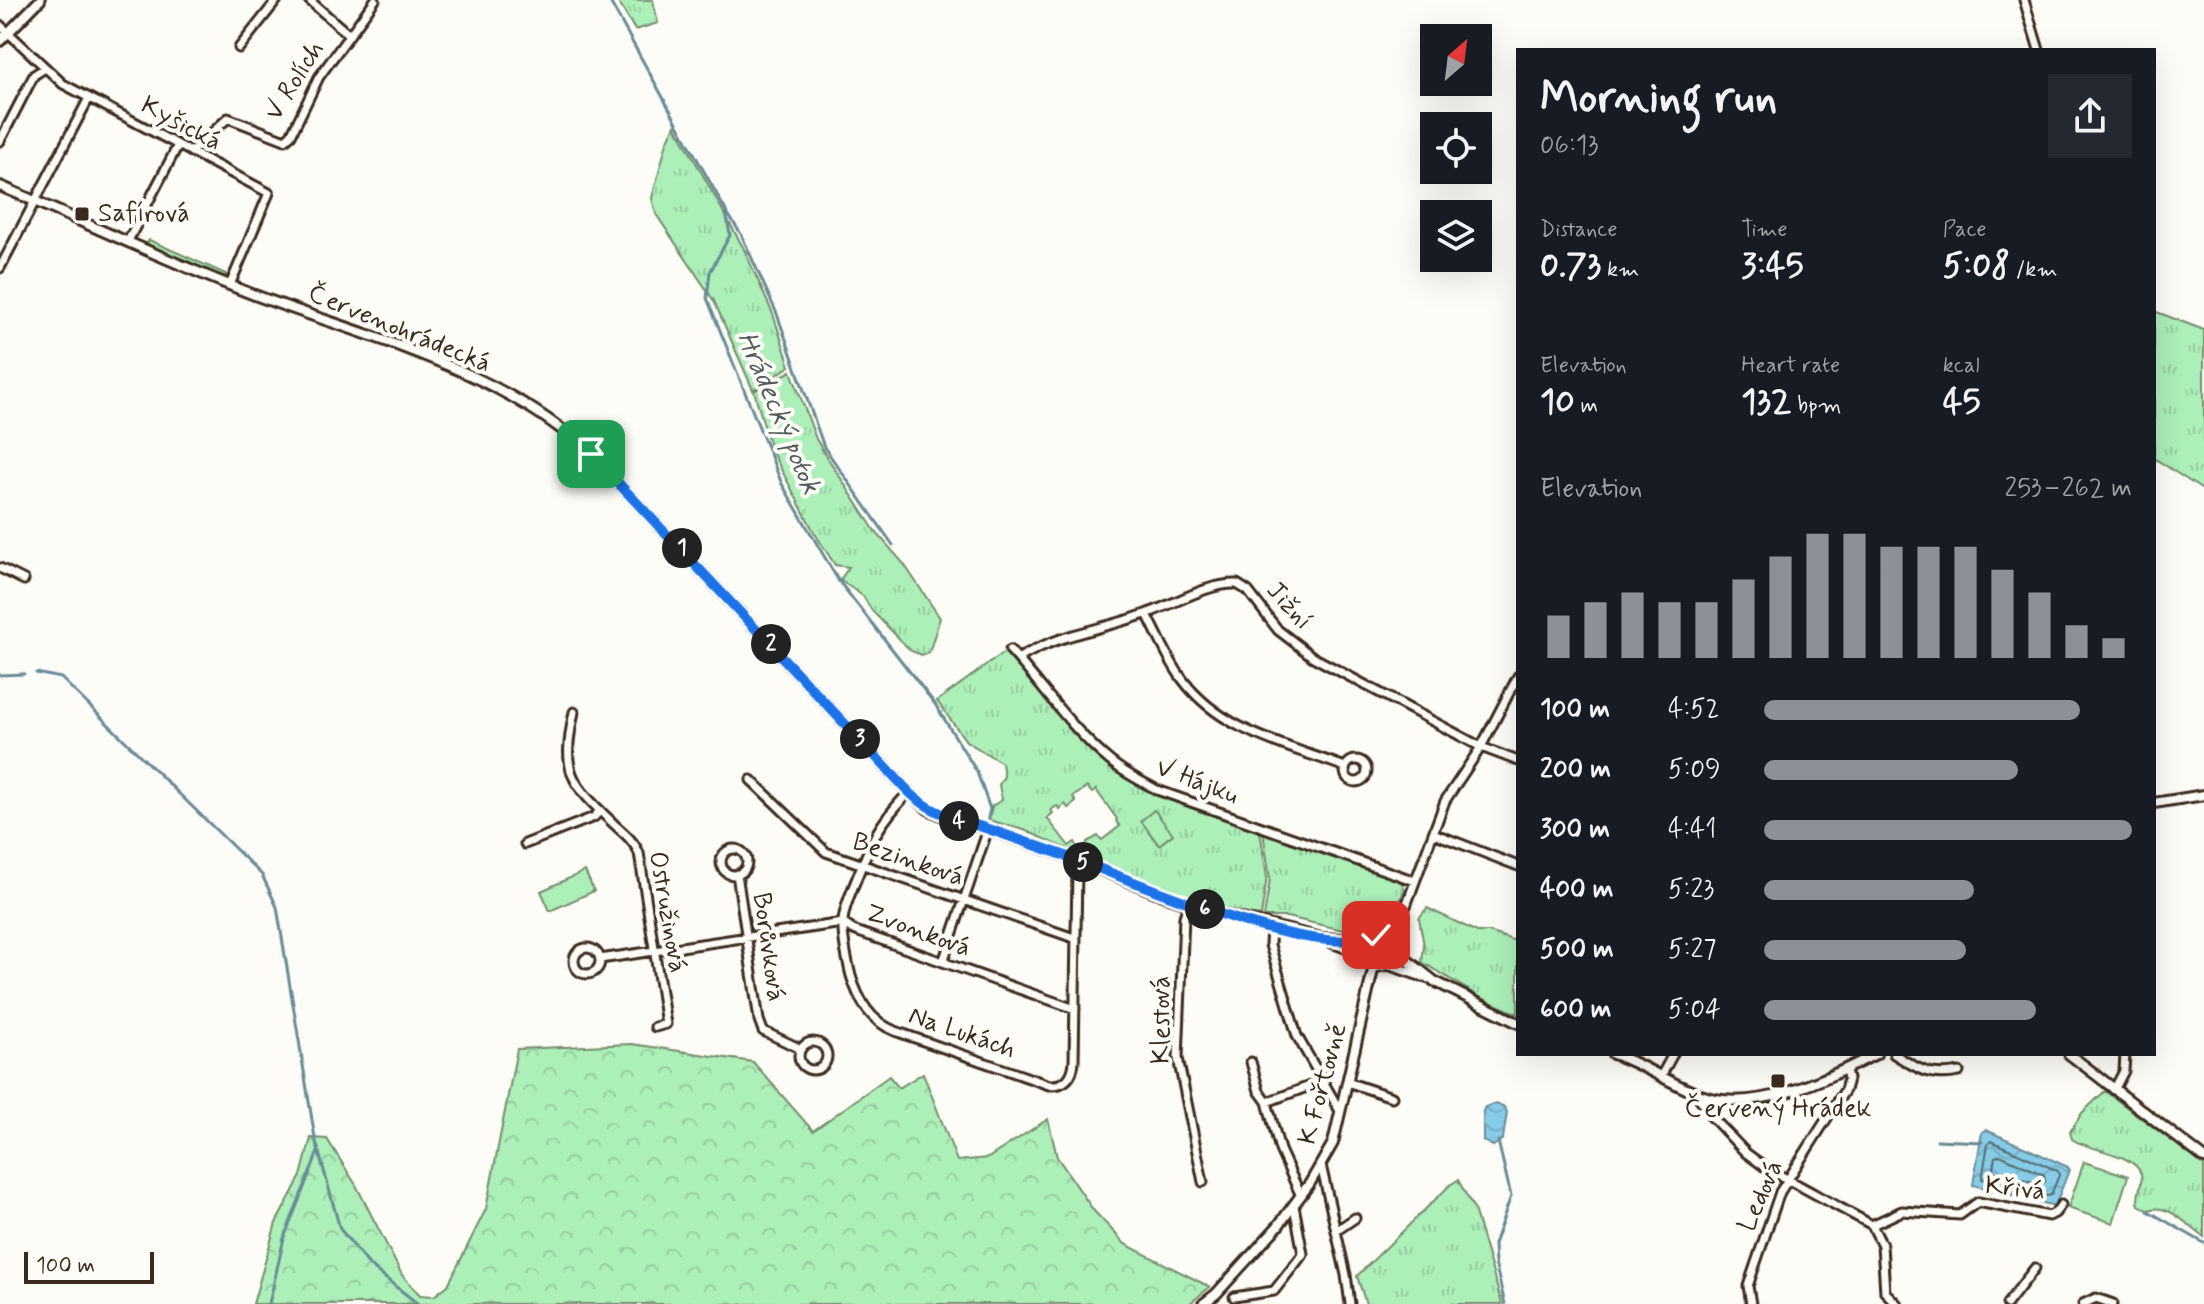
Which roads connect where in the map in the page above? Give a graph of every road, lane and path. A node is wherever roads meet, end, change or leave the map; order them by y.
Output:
1 (40, 0) edge
2 (277, 0) edge
3 (309, 0) edge
4 (375, 0) edge
5 (2024, 0) edge
6 (0, 25) edge
7 (9, 32) junction
8 (348, 34) junction
9 (0, 41) edge
10 (239, 48) dead end
11 (2038, 48) edge
12 (45, 68) junction
13 (89, 98) junction
14 (0, 141) edge
15 (178, 145) junction
16 (191, 152) junction
17 (0, 186) edge
18 (35, 201) junction
19 (128, 241) junction
20 (0, 268) edge
21 (230, 285) junction
22 (0, 568) edge
23 (24, 580) dead end
24 (1147, 614) junction
25 (1010, 650) dead end
26 (1018, 659) junction
27 (1514, 696) edge
28 (574, 712) dead end
29 (1481, 747) junction
30 (1516, 760) edge
31 (1345, 767) dead end
32 (751, 780) dead end
33 (909, 792) junction
34 (2204, 795) edge
35 (2156, 803) edge
36 (600, 811) junction
37 (988, 829) junction
38 (1433, 833) junction
39 (525, 844) dead end
40 (1079, 861) junction
41 (862, 865) junction
42 (1516, 865) edge
43 (737, 874) dead end
44 (1415, 881) junction
45 (965, 901) junction
46 (1188, 904) junction
47 (843, 923) junction
48 (1271, 927) junction
49 (746, 937) junction
50 (1390, 937) junction
51 (1074, 938) junction
52 (1322, 938) junction
53 (1369, 938) junction
54 (654, 950) junction
55 (1397, 950) junction
56 (1365, 957) junction
57 (600, 959) dead end
58 (943, 962) junction
59 (1389, 965) junction
60 (1374, 966) junction
61 (1434, 981) junction
62 (1075, 1009) junction
63 (1516, 1022) edge
64 (655, 1027) dead end
65 (801, 1049) junction
66 (1617, 1056) edge
67 (1672, 1056) edge
68 (1872, 1056) edge
69 (1898, 1056) edge
70 (2072, 1056) edge
71 (2125, 1056) edge
72 (1251, 1062) dead end
73 (1846, 1069) junction
74 (1959, 1072) dead end
75 (1661, 1076) junction
76 (1323, 1081) junction
77 (1347, 1082) junction
78 (2114, 1090) junction
79 (1697, 1094) junction
80 (1392, 1097) dead end
81 (1267, 1102) junction
82 (1340, 1111) junction
83 (2204, 1158) edge
84 (1321, 1165) junction
85 (1788, 1178) junction
86 (1203, 1182) dead end
87 (1301, 1196) junction
88 (2061, 1205) dead end
89 (1294, 1206) junction
90 (1355, 1218) dead end
91 (1872, 1225) junction
92 (1336, 1231) junction
93 (2035, 1268) dead end
94 (1234, 1297) dead end
95 (1203, 1304) edge
96 (1350, 1304) edge
97 (1751, 1304) edge
98 (1897, 1304) edge
99 (2007, 1304) edge
100 (2083, 1304) edge
101 (2113, 1304) edge

1 - 7 street
2 - 10 street
3 - 8 street, V Rolích
4 - 8 street, V Rolích
5 - 11 street
6 - 7 street, Kyšická
7 - 9 street
7 - 12 street, Kyšická
8 - 16 street, V Rolích
12 - 13 street, Kyšická
12 - 14 street
13 - 15 street, Kyšická
13 - 18 street
15 - 16 street, Kyšická
15 - 19 street
16 - 21 street, Kyšická
17 - 18 street, Červenohrádecká
18 - 19 street, Červenohrádecká
18 - 20 street
19 - 21 street, Červenohrádecká
21 - 33 street, Červenohrádecká
22 - 23 street
24 - 26 street, Jižní
24 - 29 street, Jižní
24 - 31 street
25 - 26 street, V Hájku
26 - 44 street, V Hájku
27 - 29 street
28 - 36 street, Ostružinová
29 - 30 street, Jižní
29 - 38 street
32 - 41 street, Bezinková
33 - 37 street, Červenohrádecká
33 - 41 street, Na Lukách
34 - 35 street
36 - 39 street
36 - 54 street, Ostružinová
37 - 40 street, Červenohrádecká
37 - 45 street
38 - 42 street
38 - 44 street
40 - 46 street, Červenohrádecká
40 - 51 street, Na Lukách
41 - 45 street, Bezinková
41 - 47 street, Na Lukách
43 - 49 street, Borůvková
44 - 50 street
45 - 51 street, Bezinková
45 - 58 street
46 - 48 street, Červenohrádecká
46 - 86 street, Klestová
47 - 49 street, Zvonková
47 - 58 street, Zvonková
47 - 62 street, Na Lukách
48 - 52 street, Červenohrádecká
48 - 76 street
49 - 54 street, Zvonková
49 - 65 street, Borůvková
50 - 53 street
50 - 55 street
51 - 62 street, Na Lukách
52 - 53 street, Červenohrádecká
52 - 56 street, Červenohrádecká
53 - 56 street
54 - 57 street, Zvonková
54 - 64 street, Ostružinová
55 - 59 street
55 - 61 street
56 - 60 street
58 - 62 street, Zvonková
59 - 60 street
59 - 61 street
60 - 77 street, K Fořtovně
61 - 63 street
65 - 65 street, Borůvková
66 - 75 street
67 - 75 street
68 - 73 street
69 - 74 street
70 - 78 street
71 - 78 street
72 - 81 street
73 - 79 street
73 - 85 street, Ledová
75 - 79 street
76 - 81 street
76 - 82 street
77 - 80 street
77 - 82 street, K Fořtovně
78 - 83 street
79 - 85 street
81 - 87 street
82 - 84 street, K Fořtovně
84 - 87 street, K Fořtovně
84 - 92 street
85 - 91 street
85 - 97 street, Ledová
87 - 89 street, K Fořtovně
88 - 91 street, Křivá
89 - 94 street
89 - 95 street, K Fořtovně
90 - 92 street
91 - 98 street
92 - 96 street
93 - 99 street
100 - 101 street

